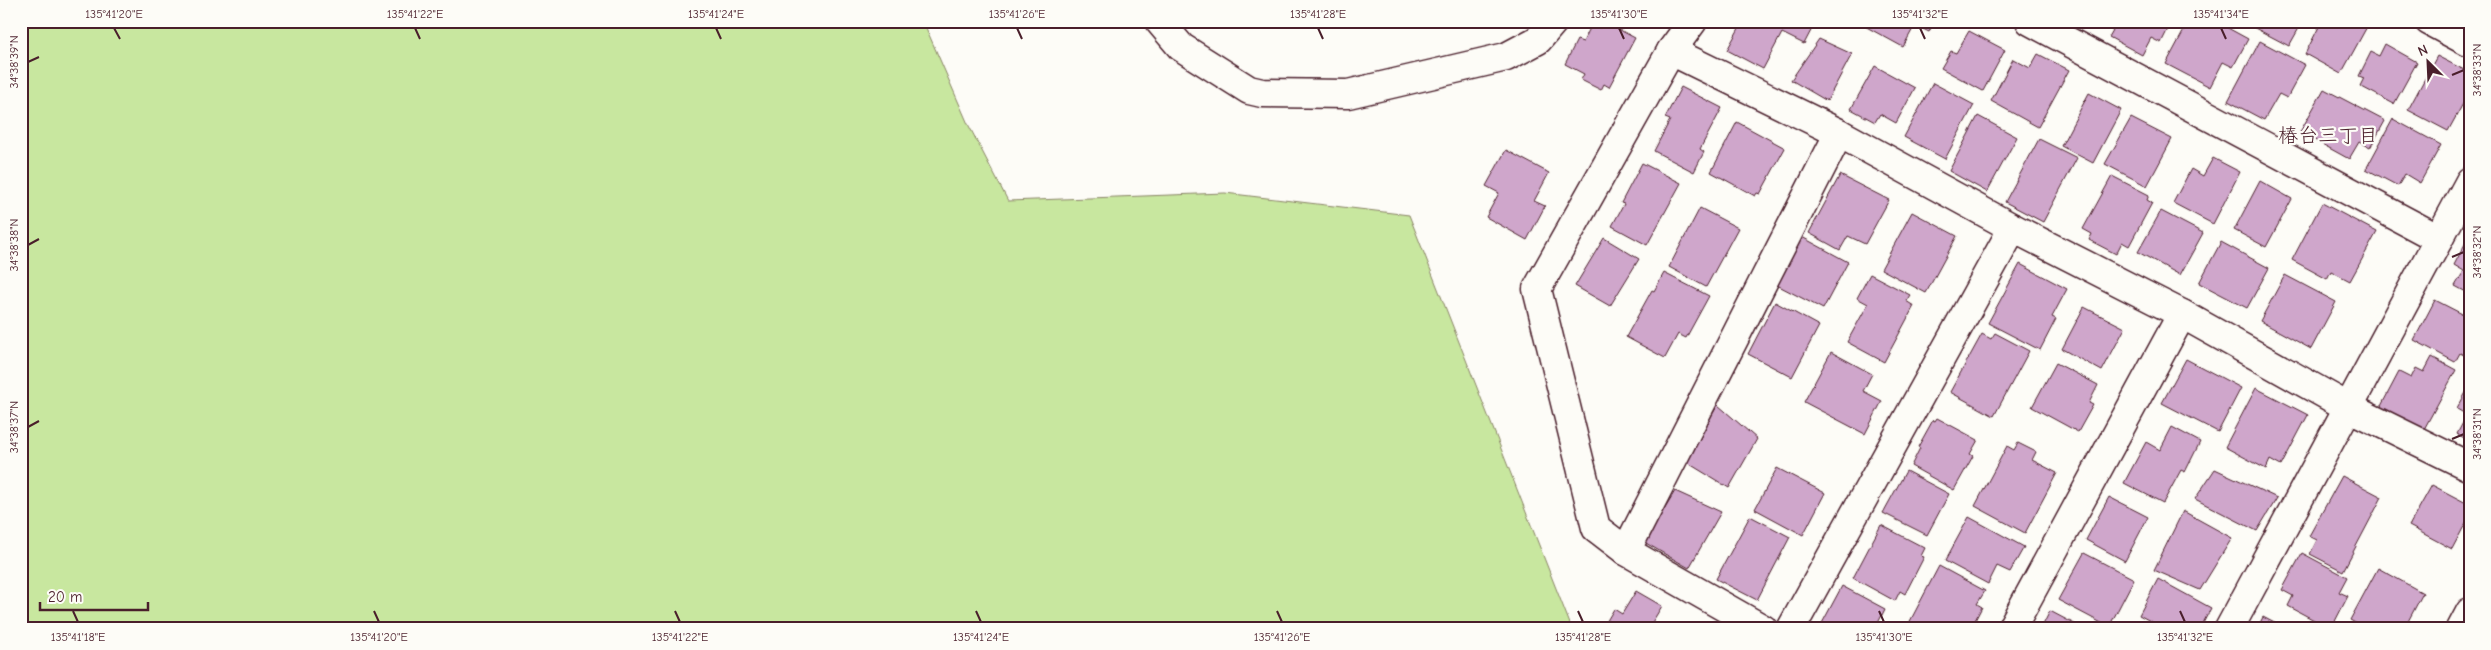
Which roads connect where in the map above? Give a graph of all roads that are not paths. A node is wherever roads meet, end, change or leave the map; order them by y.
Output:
1 (1160, 21) edge
2 (1554, 21) edge
3 (1693, 21) edge
4 (2030, 21) edge
5 (2429, 21) edge
6 (2470, 43) edge
7 (1671, 51) junction
8 (1839, 133) junction
9 (2470, 181) edge
10 (2013, 228) junction
11 (2439, 239) junction
12 (2182, 314) junction
13 (2348, 407) junction
14 (2470, 467) edge
15 (1626, 551) junction
16 (2470, 612) edge
17 (1763, 629) edge
18 (1791, 629) edge
19 (2011, 629) edge
20 (2229, 629) edge
21 (2461, 629) edge

1 - 2 street
3 - 7 street
4 - 11 street
5 - 6 street
7 - 8 street
7 - 15 street
8 - 10 street
8 - 15 street
9 - 11 street
10 - 12 street
10 - 18 street
11 - 13 street
12 - 13 street
12 - 19 street
13 - 14 street
13 - 20 street
15 - 17 street
16 - 21 street

